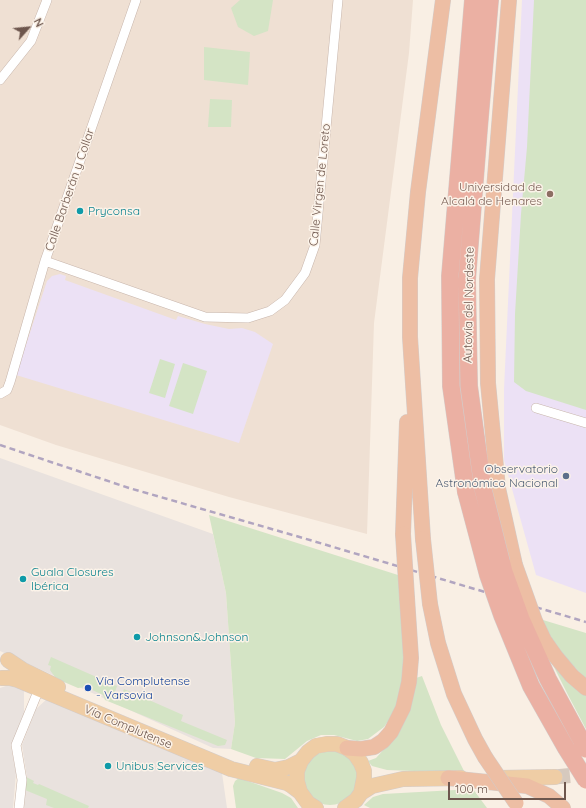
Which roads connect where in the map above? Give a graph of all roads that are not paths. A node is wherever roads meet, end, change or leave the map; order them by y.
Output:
1 (47, 0) edge
2 (136, 0) edge
3 (338, 0) edge
4 (443, 0) edge
5 (473, 0) edge
6 (490, 0) edge
7 (509, 0) edge
8 (0, 80) edge
9 (45, 261) junction
10 (410, 278) junction
11 (467, 280) junction
12 (0, 394) edge
13 (536, 408) dead end
14 (586, 423) edge
15 (486, 455) joint
16 (491, 489) junction
17 (4, 655) edge
18 (1, 679) edge
19 (586, 688) edge
20 (39, 689) junction
21 (347, 748) junction
22 (586, 749) edge
23 (301, 761) junction
24 (361, 763) junction
25 (555, 777) tunnel mouth
26 (448, 778) junction
27 (402, 779) junction
28 (586, 780) edge
29 (300, 792) junction
30 (361, 793) junction
31 (518, 805) edge
32 (20, 808) edge
33 (316, 808) edge
34 (345, 808) edge
35 (563, 808) edge

1 - 8 street
2 - 9 street, Calle Barberán y Collar
3 - 9 street, Calle Virgen de Loreto
4 - 10 highway
5 - 28 highway, bridge
6 - 11 highway, Autovía del Nordeste
7 - 16 highway
9 - 12 street, Calle Barberán y Collar
10 - 21 highway, bridge
10 - 31 highway, bridge
11 - 15 highway
11 - 16 highway, Autovía del Nordeste
13 - 14 street
15 - 16 highway
16 - 19 highway, bridge
16 - 22 highway, Autovía del Nordeste, bridge
17 - 18 main road
17 - 23 main road, Vía Complutense
18 - 20 main road, Vía Complutense
20 - 29 main road, Vía Complutense
20 - 32 street
21 - 23 main road
21 - 24 main road
23 - 29 main road
24 - 27 main road
24 - 30 main road
25 - 26 main road
26 - 27 main road
26 - 35 highway
27 - 30 main road
29 - 33 main road, Vía Complutense
30 - 34 main road

